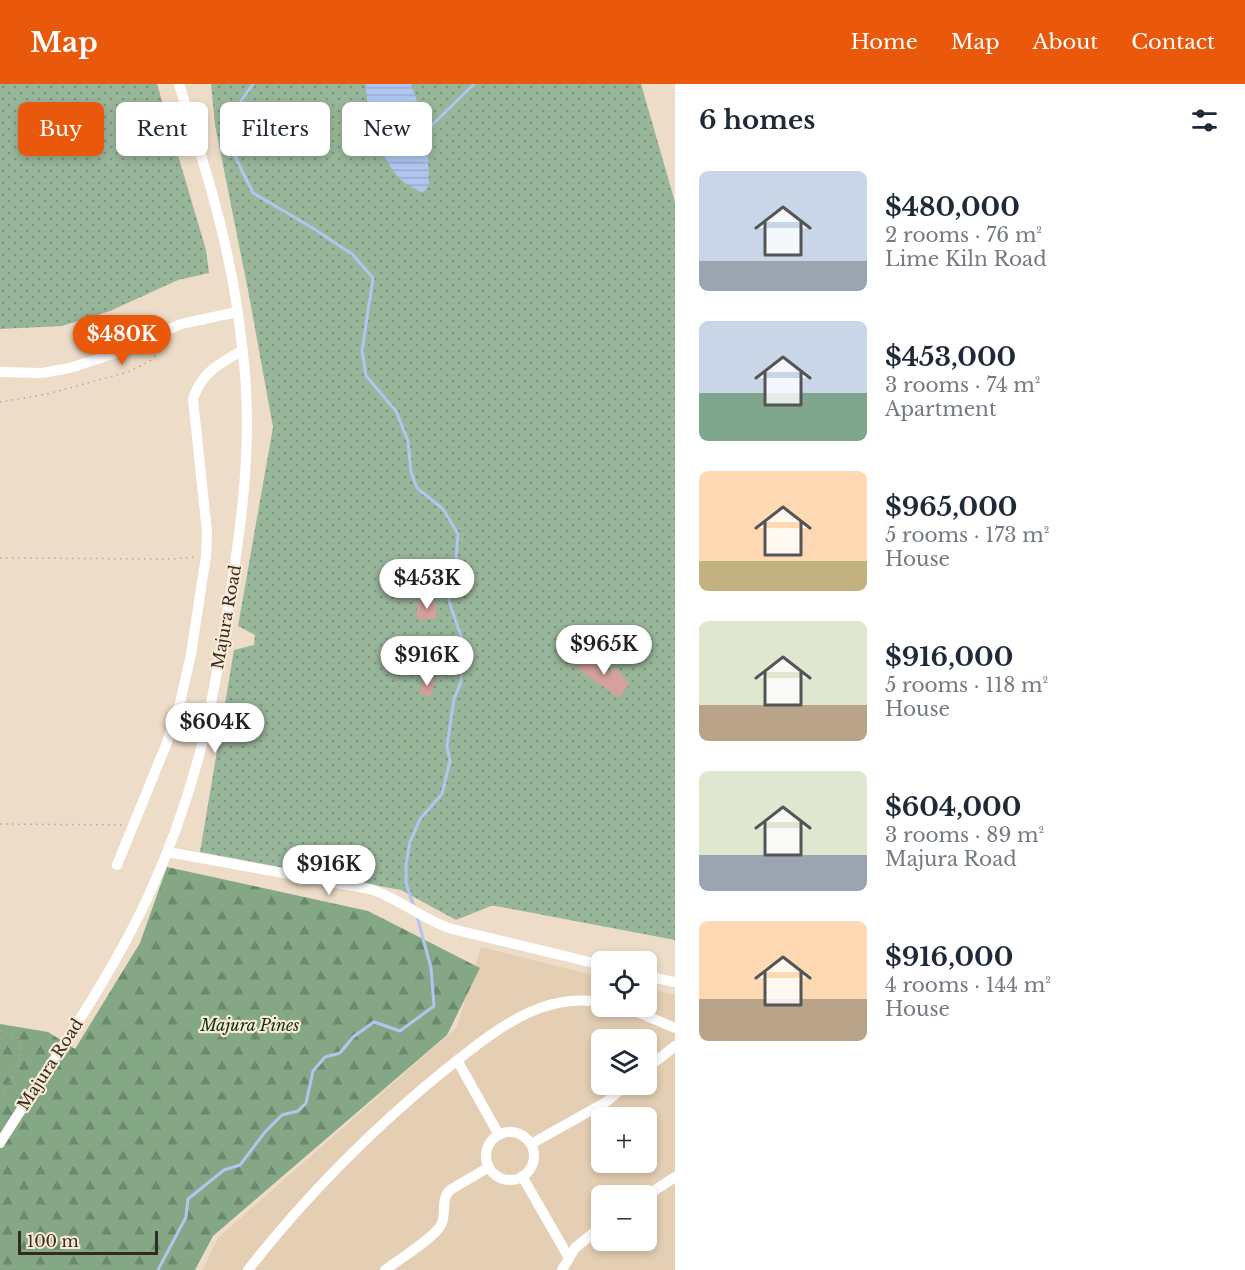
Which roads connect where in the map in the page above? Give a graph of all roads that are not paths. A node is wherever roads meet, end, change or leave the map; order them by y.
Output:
1 (179, 84) edge
2 (237, 312) junction
3 (243, 350) junction
4 (0, 372) edge
5 (168, 852) junction
6 (117, 865) dead end
7 (591, 962) edge
8 (657, 978) edge
9 (675, 982) edge
10 (591, 1001) edge
11 (649, 1017) edge
12 (675, 1028) edge
13 (675, 1046) edge
14 (457, 1060) junction
15 (657, 1061) edge
16 (615, 1095) edge
17 (499, 1135) junction
18 (0, 1143) edge
19 (531, 1144) junction
20 (489, 1167) junction
21 (522, 1176) junction
22 (675, 1177) edge
23 (657, 1189) edge
24 (591, 1234) edge
25 (569, 1258) junction
26 (248, 1270) edge
27 (385, 1270) edge
28 (562, 1270) edge

1 - 2 street, Majura Road
2 - 3 street, Majura Road
2 - 4 street
3 - 5 street, Majura Road
3 - 6 street
5 - 7 street
5 - 18 street, Majura Road
8 - 9 street
10 - 14 street
11 - 12 street
13 - 15 street
14 - 17 street
14 - 26 street
16 - 19 street
17 - 19 street
17 - 20 street
19 - 21 street
20 - 21 street
20 - 27 street
21 - 25 street
22 - 23 street
24 - 25 street
25 - 28 street

